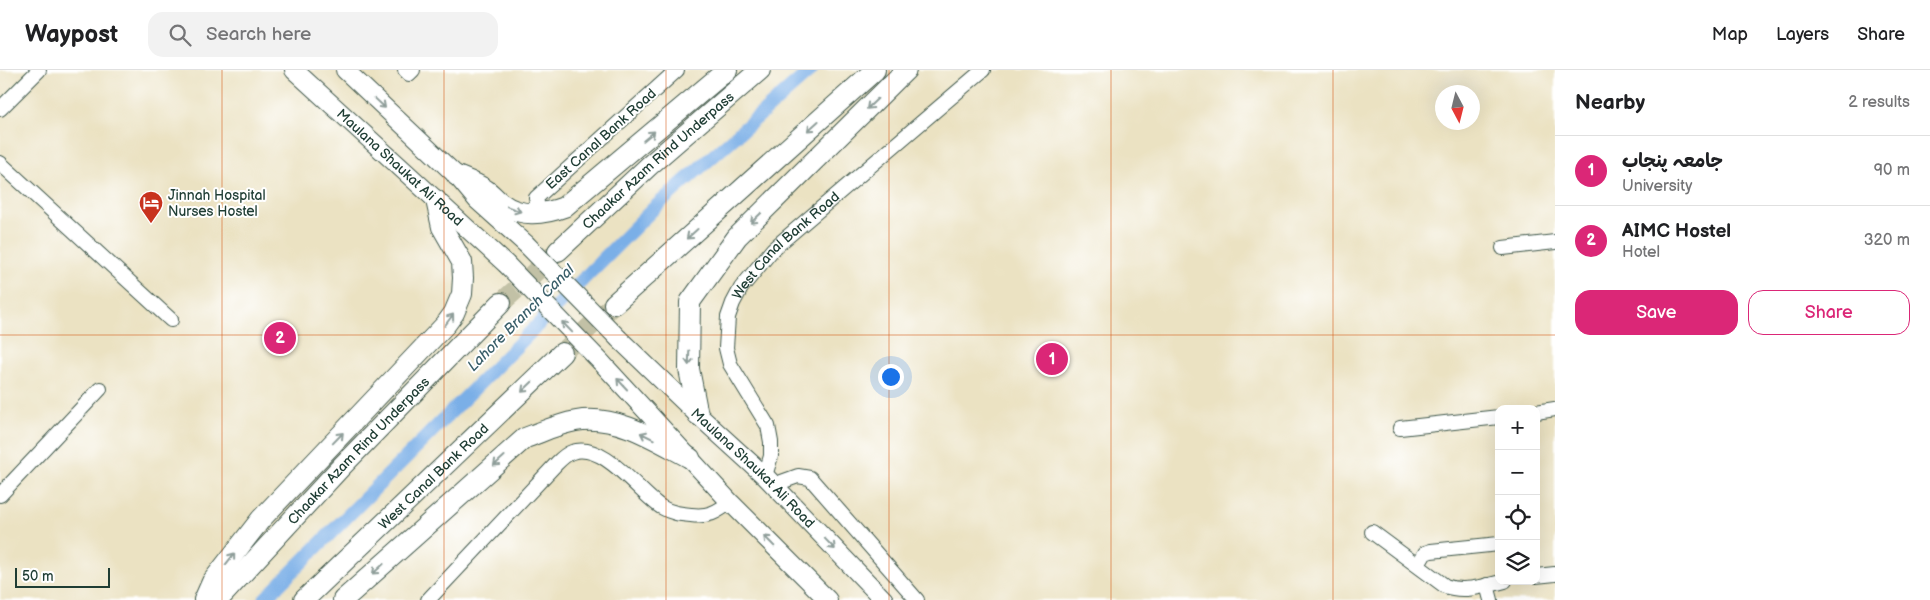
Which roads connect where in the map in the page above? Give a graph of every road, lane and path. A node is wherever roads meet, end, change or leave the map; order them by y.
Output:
1 (39, 70) edge
2 (294, 70) edge
3 (344, 70) edge
4 (405, 70) edge
5 (413, 70) edge
6 (677, 70) edge
7 (727, 70) edge
8 (760, 70) edge
9 (875, 70) edge
10 (906, 70) edge
11 (983, 70) edge
12 (0, 108) edge
13 (0, 163) edge
14 (458, 176) junction
15 (436, 200) junction
16 (538, 213) junction
17 (1555, 242) edge
18 (1503, 248) dead end
19 (558, 250) tunnel mouth
20 (501, 303) tunnel mouth
21 (614, 304) tunnel mouth
22 (171, 320) dead end
23 (562, 353) tunnel mouth
24 (100, 389) dead end
25 (1555, 409) edge
26 (1540, 411) edge
27 (698, 415) junction
28 (1495, 417) edge
29 (1400, 428) dead end
30 (690, 458) junction
31 (769, 480) junction
32 (0, 495) edge
33 (730, 502) junction
34 (1372, 532) dead end
35 (1495, 544) edge
36 (1418, 565) junction
37 (1555, 574) edge
38 (1540, 576) edge
39 (1495, 584) edge
40 (1487, 586) junction
41 (204, 600) edge
42 (218, 600) edge
43 (304, 600) edge
44 (343, 600) edge
45 (428, 600) edge
46 (828, 600) edge
47 (884, 600) edge
48 (917, 600) edge
49 (1491, 600) edge

1 - 12 street
2 - 15 main road, Maulana Shaukat Ali Road
3 -> 14 main road, Maulana Shaukat Ali Road
4 - 5 street
6 - 16 street, East Canal Bank Road
16 -> 7 highway
8 - 19 highway, Chaakar Azam Rind Underpass
9 -> 21 highway
10 -> 27 highway
11 - 31 street, West Canal Bank Road
13 - 22 street
14 -> 16 highway
14 - 27 main road, Maulana Shaukat Ali Road, bridge
30 -> 15 main road, Maulana Shaukat Ali Road, bridge
41 -> 15 highway
17 - 18 street
20 - 42 highway, Chaakar Azam Rind Underpass
23 -> 43 highway, West Canal Bank Road
24 - 32 street
25 - 26 street
27 - 31 main road, Maulana Shaukat Ali Road
28 - 29 street
30 - 33 main road
30 -> 44 highway
31 -> 47 main road, Maulana Shaukat Ali Road
31 - 48 street
33 - 45 street
46 -> 33 main road
34 - 36 street
35 - 36 street
36 - 40 street
37 - 38 street
39 - 40 street
40 - 49 street

